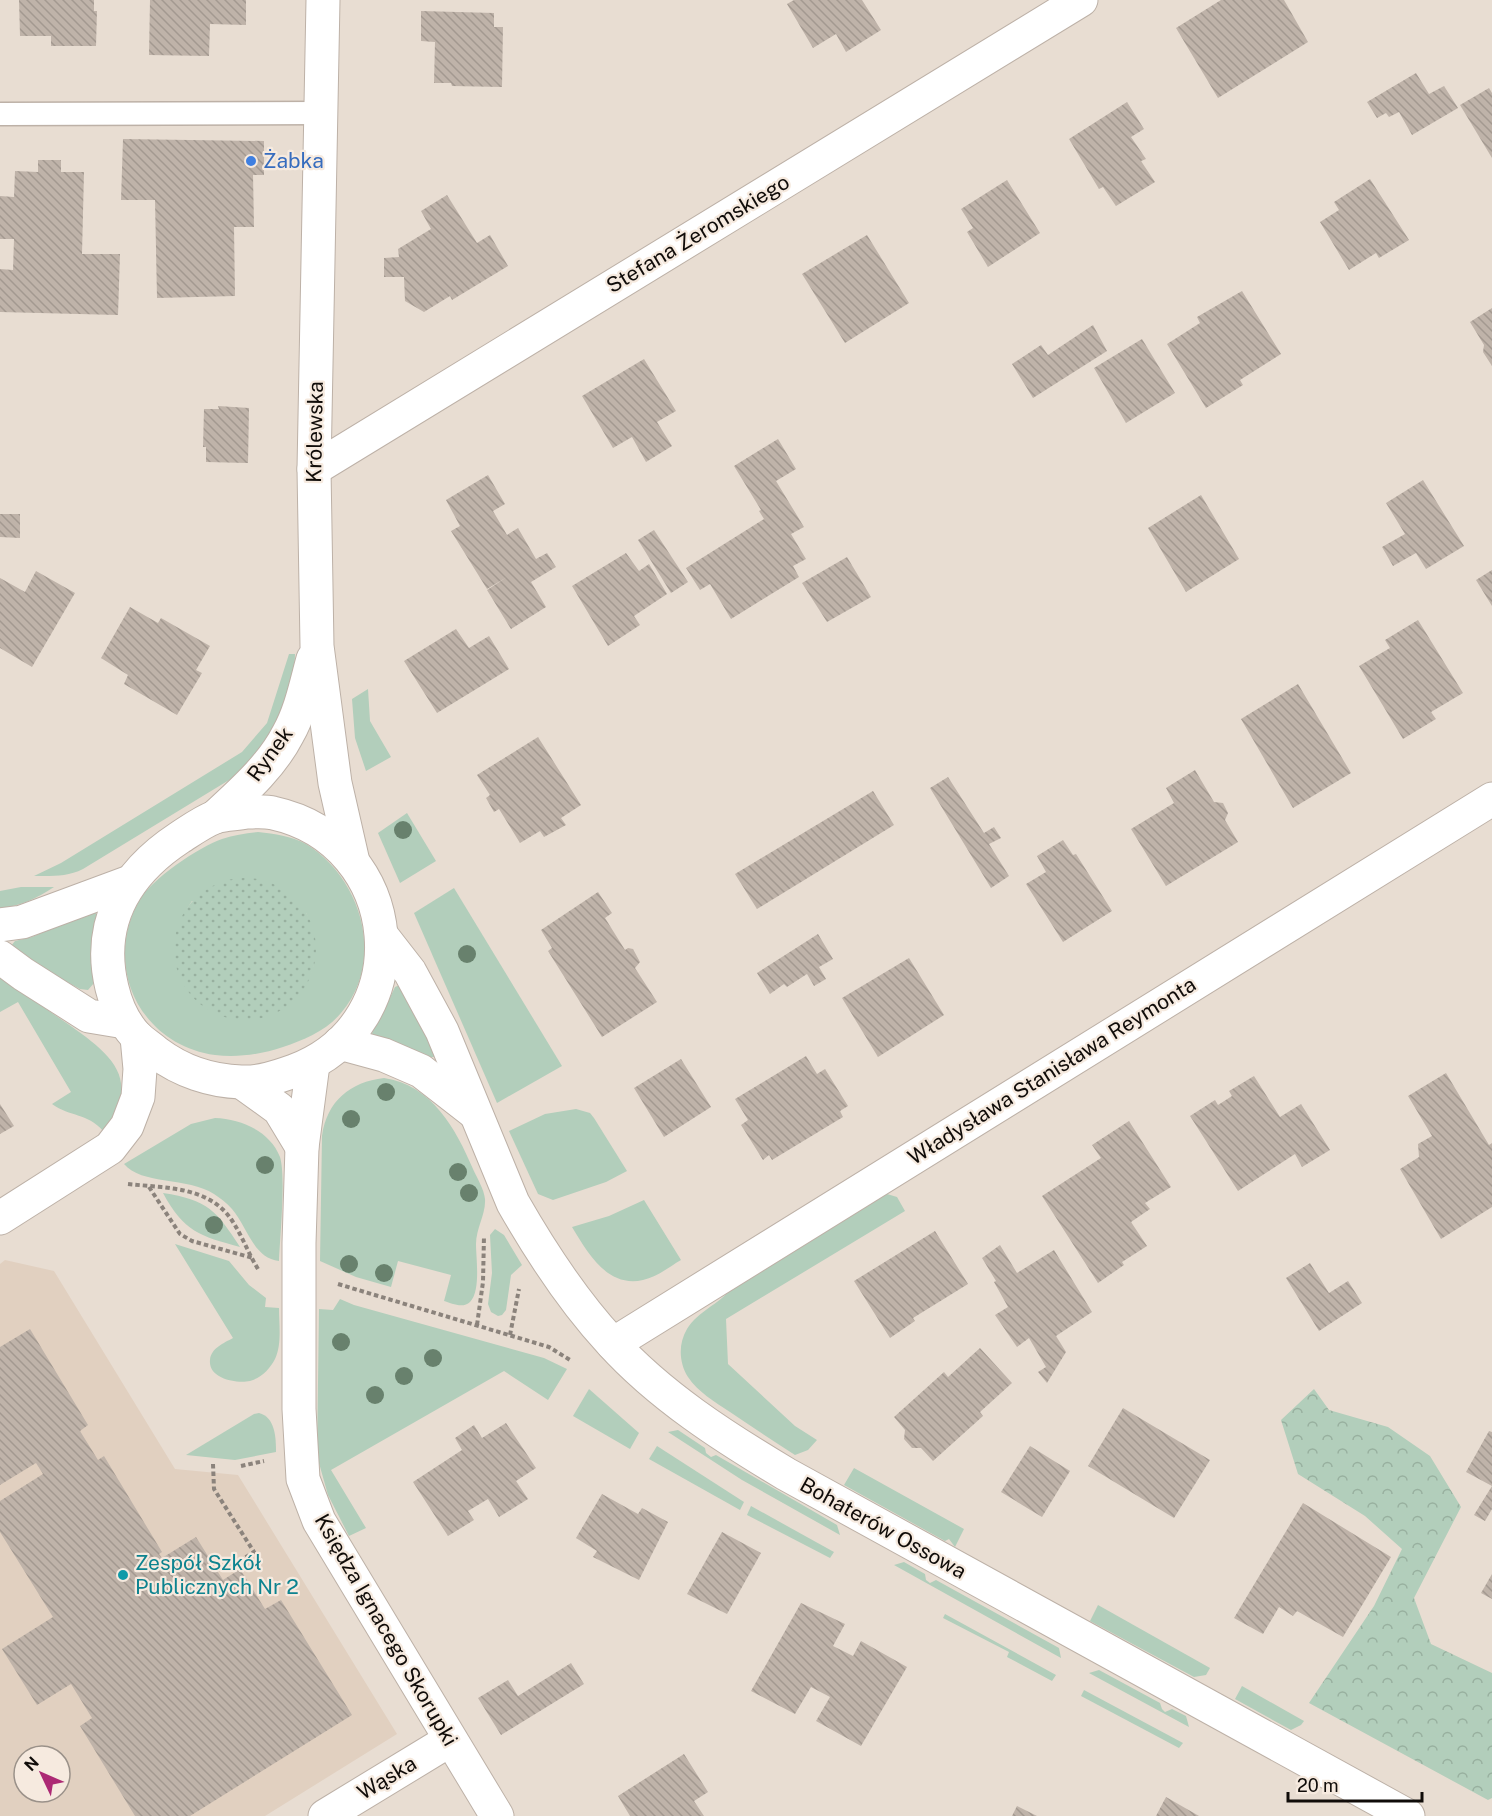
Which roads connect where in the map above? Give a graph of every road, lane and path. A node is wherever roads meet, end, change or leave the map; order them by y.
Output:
1 (323, 0) edge
2 (1081, 0) edge
3 (321, 113) junction
4 (0, 114) edge
5 (314, 469) junction
6 (316, 646) junction
7 (1492, 799) edge
8 (215, 817) junction
9 (353, 862) junction
10 (130, 882) junction
11 (0, 925) edge
12 (382, 936) junction
13 (0, 957) edge
14 (131, 1030) junction
15 (340, 1043) junction
16 (313, 1064) junction
17 (243, 1083) junction
18 (475, 1113) junction
19 (302, 1147) junction
20 (513, 1203) junction
21 (0, 1218) edge
22 (253, 1258) joint
23 (333, 1282) dead end
24 (525, 1282) dead end
25 (510, 1335) dead end
26 (613, 1344) junction
27 (213, 1464) dead end
28 (235, 1564) dead end
29 (450, 1740) junction
30 (325, 1816) edge
31 (496, 1816) edge
32 (1408, 1816) edge

1 - 3 street, Królewska
2 - 5 street, Stefana Żeromskiego
3 - 4 lane
3 - 5 street, Królewska
5 - 6 street, Królewska
6 - 8 street, Rynek
6 - 9 street, Królewska
7 - 26 street, Władysława Stanisława Reymonta
8 - 9 street
8 - 10 street
9 - 12 street
10 - 11 street
10 - 14 street
12 - 15 street
12 - 18 street, Bohaterów Ossowa
13 - 14 street
14 - 17 street
14 - 21 street
15 - 16 street
15 - 18 street, Bohaterów Ossowa
16 - 17 street
16 - 19 street, Księdza Ignacego Skorupki
17 - 19 street
18 - 20 street, Bohaterów Ossowa
19 - 29 street, Księdza Ignacego Skorupki
20 - 23 path
20 - 26 street, Bohaterów Ossowa
22 - 22 path
24 - 25 path
26 - 32 street, Bohaterów Ossowa
27 - 28 path
29 - 30 street, Wąska
29 - 31 street, Księdza Ignacego Skorupki

